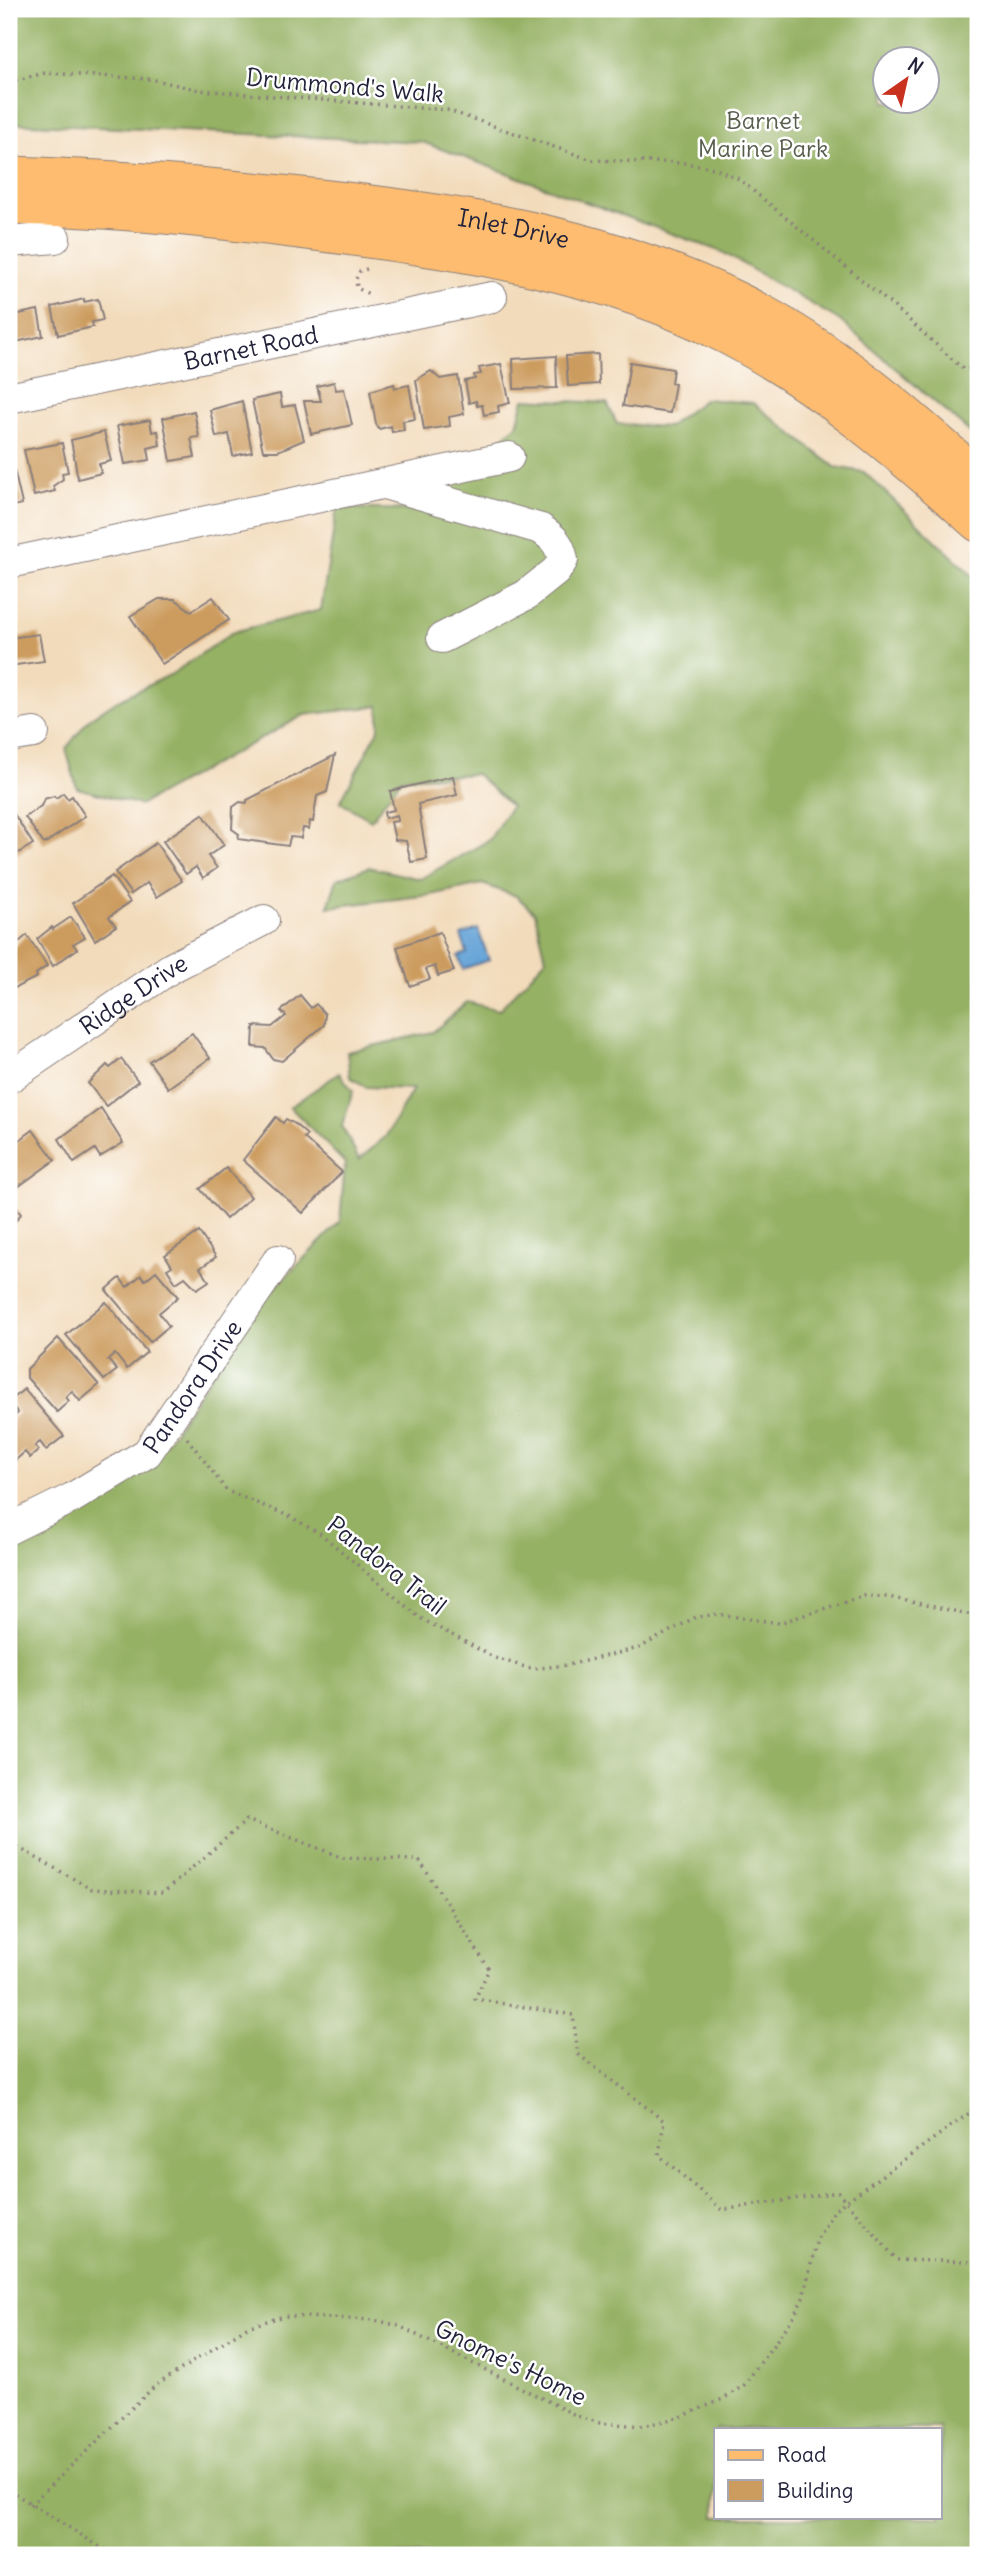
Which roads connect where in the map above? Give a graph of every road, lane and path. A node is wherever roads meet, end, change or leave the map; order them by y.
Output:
1 (9, 82) edge
2 (9, 175) edge
3 (9, 206) edge
4 (55, 238) dead end
5 (9, 242) edge
6 (370, 268) dead end
7 (492, 297) dead end
8 (393, 318) junction
9 (978, 367) edge
10 (9, 398) edge
11 (509, 457) dead end
12 (957, 474) edge
13 (387, 485) junction
14 (978, 523) edge
15 (9, 563) edge
16 (442, 638) dead end
17 (264, 920) dead end
18 (9, 1078) edge
19 (278, 1260) dead end
20 (171, 1416) junction
21 (9, 1529) edge
22 (978, 1619) edge
23 (9, 1836) edge
24 (978, 2107) edge
25 (846, 2201) junction
26 (978, 2262) edge
27 (9, 2490) edge
28 (30, 2505) junction
29 (113, 2555) edge

1 - 9 path, Drummond's Walk
2 - 12 main road, Inlet Drive
3 - 12 main road, Inlet Drive
4 - 5 street
6 - 8 path
7 - 8 street, Barnet Road
8 - 10 street, Barnet Road
11 - 13 street
12 - 14 main road
13 - 15 street
13 - 16 street
17 - 18 street, Ridge Drive
19 - 20 street, Pandora Drive
20 - 21 street, Pandora Drive
20 - 22 path, Pandora Trail
23 - 25 path
24 - 25 path, Gnome's Home
25 - 26 path
25 - 28 path, Gnome's Home
27 - 28 path
28 - 29 path

